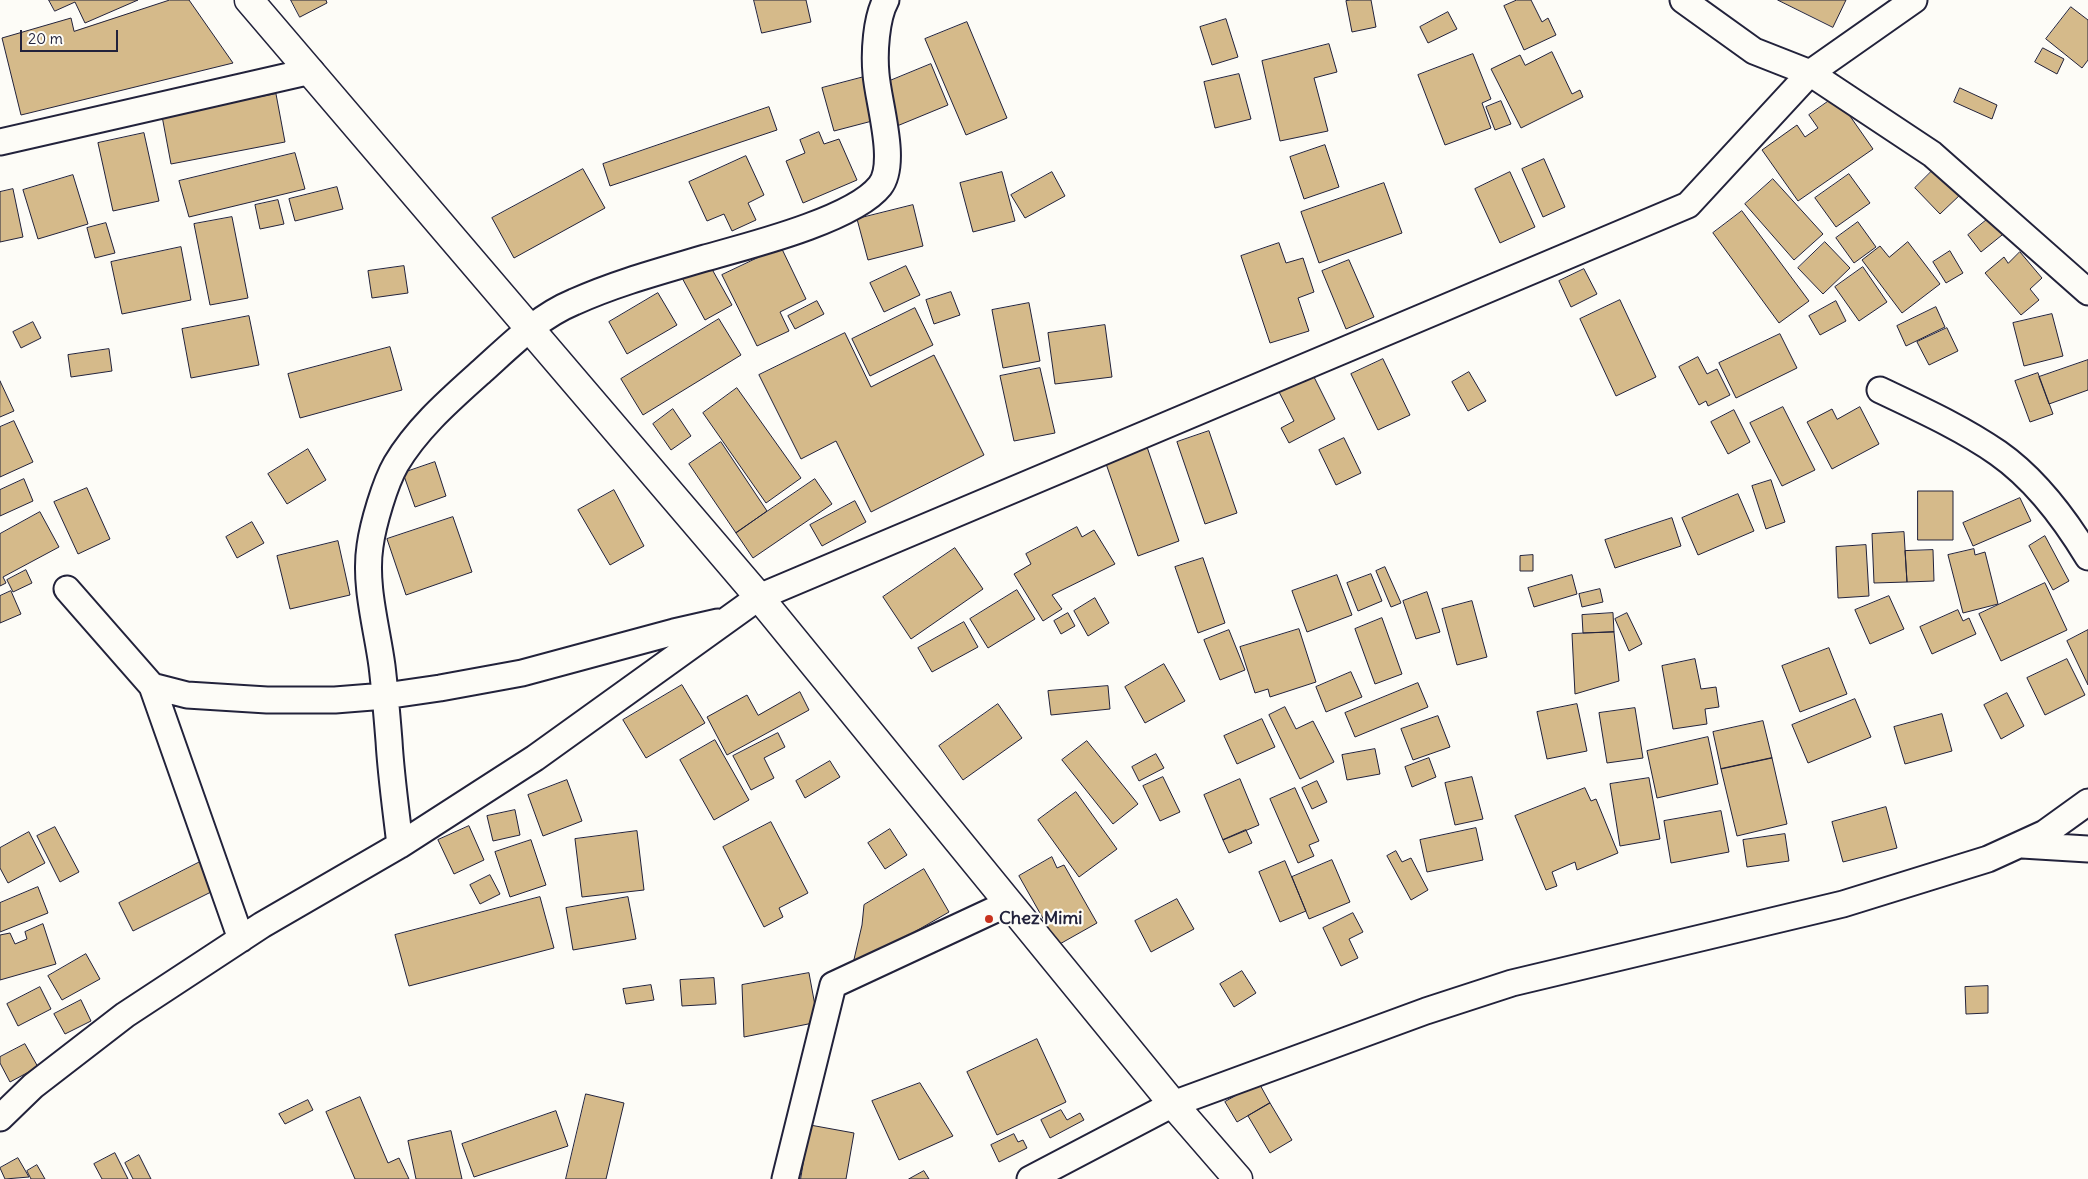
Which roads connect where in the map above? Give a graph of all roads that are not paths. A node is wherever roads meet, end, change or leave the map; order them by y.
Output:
1 (249, 0) edge
2 (886, 0) edge
3 (1683, 0) edge
4 (1914, 0) edge
5 (311, 72) junction
6 (1810, 72) junction
7 (0, 142) edge
8 (2088, 292) edge
9 (529, 328) junction
10 (1880, 390) dead end
11 (2088, 557) edge
12 (67, 589) dead end
13 (759, 597) junction
14 (726, 621) junction
15 (152, 686) junction
16 (386, 696) junction
17 (2088, 802) edge
18 (400, 845) junction
19 (2022, 845) junction
20 (2088, 849) edge
21 (1010, 904) junction
22 (241, 939) junction
23 (1173, 1104) junction
24 (0, 1118) edge
25 (785, 1179) edge
26 (1030, 1179) edge
27 (1238, 1179) edge

1 - 5 street
2 - 9 street
3 - 6 street
4 - 6 street
5 - 7 street
5 - 9 street
6 - 8 street
6 - 13 street
9 - 13 street
9 - 16 street
10 - 11 street
12 - 15 street
13 - 14 street
13 - 21 street
14 - 16 street
14 - 18 street
15 - 16 street
15 - 22 street
16 - 18 street
17 - 19 street
18 - 22 street
19 - 20 street
19 - 23 street
21 - 23 street
21 - 25 street
22 - 24 street
23 - 26 street
23 - 27 street

